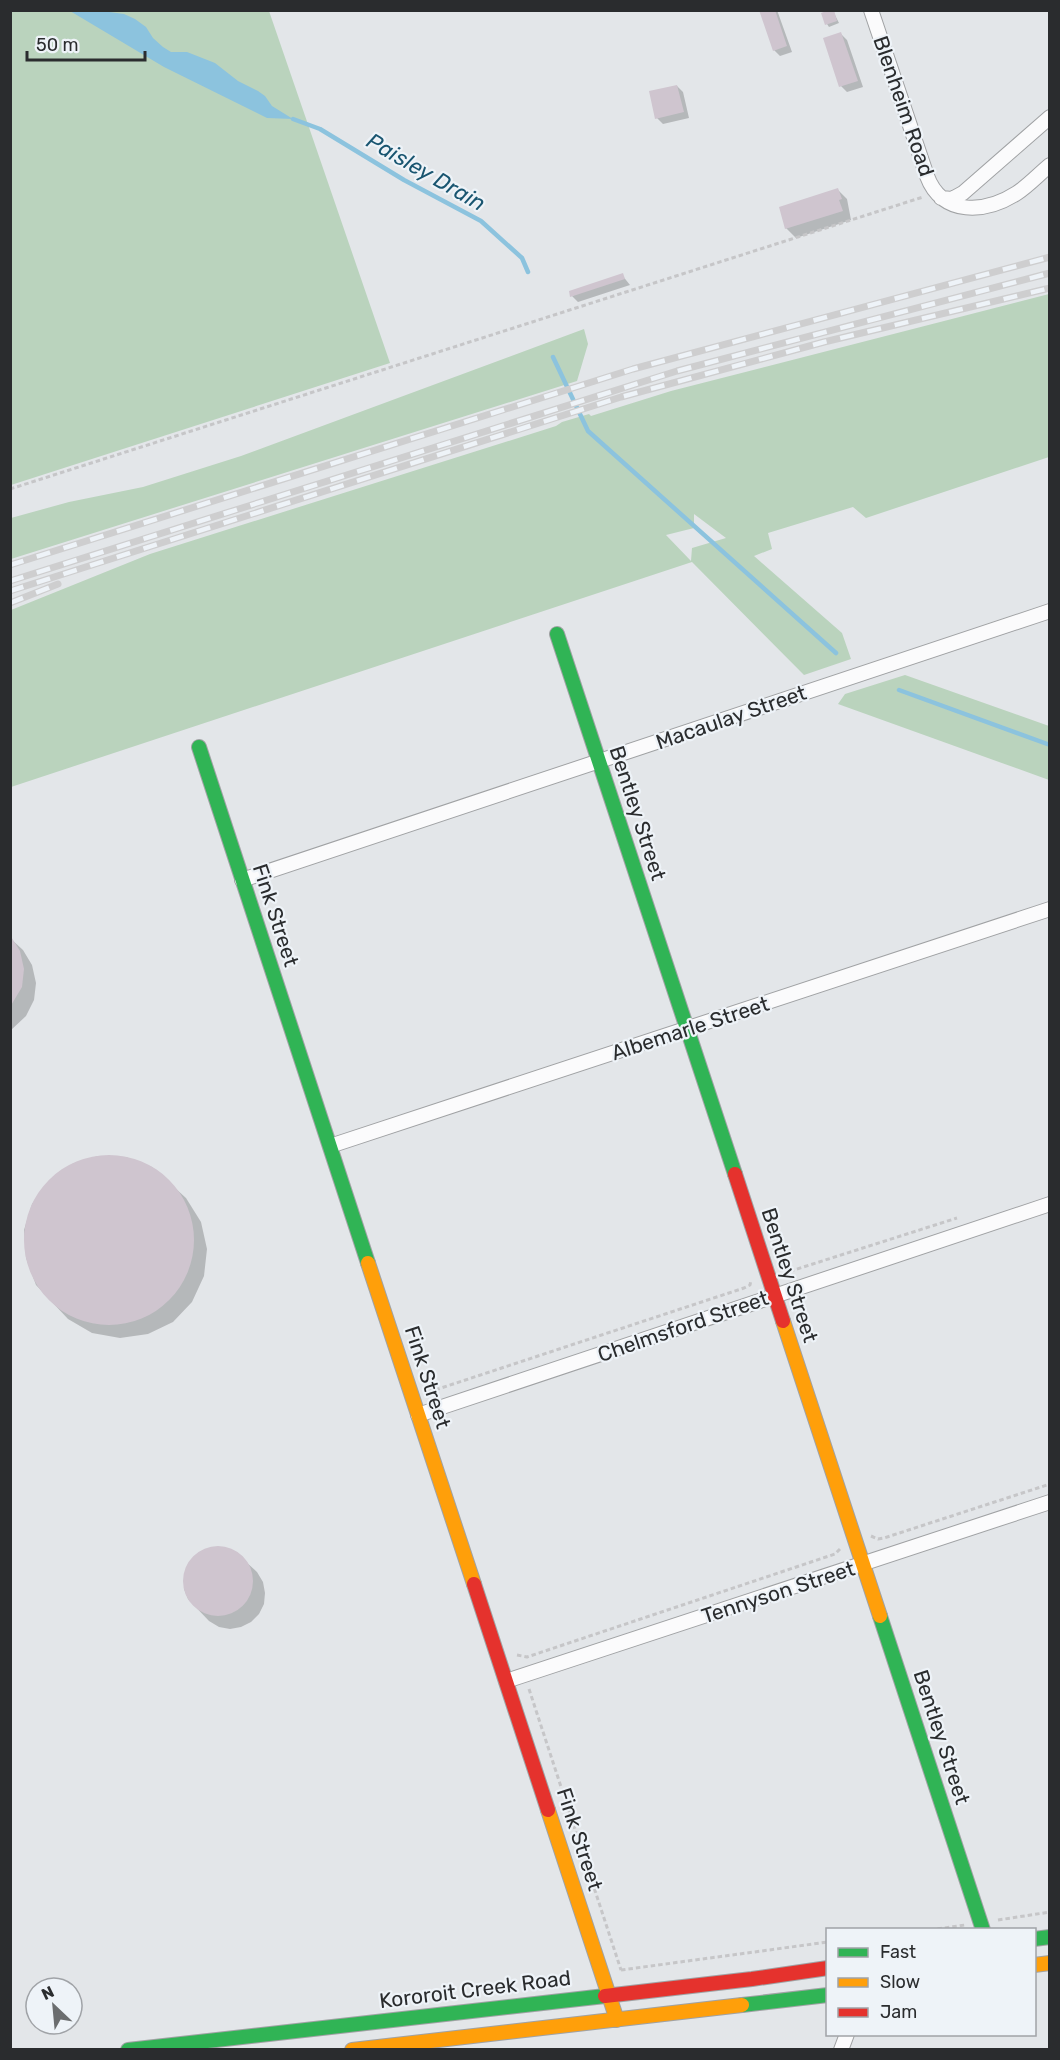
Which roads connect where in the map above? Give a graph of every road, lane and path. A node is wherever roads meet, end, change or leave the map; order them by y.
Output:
1 (872, 10) edge
2 (1050, 117) edge
3 (1050, 165) edge
4 (938, 195) junction
5 (10, 489) edge
6 (1050, 611) edge
7 (556, 634) dead end
8 (199, 747) dead end
9 (599, 762) junction
10 (242, 880) junction
11 (1050, 909) edge
12 (687, 1029) junction
13 (330, 1146) junction
14 (1050, 1204) edge
15 (966, 1215) dead end
16 (781, 1267) dead end
17 (752, 1277) dead end
18 (774, 1296) junction
19 (425, 1413) junction
20 (1050, 1484) edge
21 (1050, 1502) edge
22 (869, 1534) dead end
23 (841, 1545) dead end
24 (863, 1564) junction
25 (510, 1650) dead end
26 (517, 1655) junction
27 (525, 1675) junction
28 (506, 1681) junction
29 (983, 1928) edge
30 (826, 1942) edge
31 (826, 1968) edge
32 (621, 1970) junction
33 (601, 1972) junction
34 (609, 1994) junction
35 (826, 1995) edge
36 (617, 2020) junction
37 (435, 2045) edge
38 (137, 2049) edge
39 (352, 2049) edge

1 - 4 street, Blenheim Road
2 - 4 street
3 - 4 street
4 - 5 path
6 - 9 street, Macaulay Street
7 - 9 street, Bentley Street
8 - 10 street, Fink Street
9 - 10 street, Macaulay Street
9 - 12 street, Bentley Street
10 - 13 street, Fink Street
11 - 12 street, Albemarle Street
12 - 13 street, Albemarle Street
12 - 18 street, Bentley Street
13 - 19 street, Fink Street
14 - 18 street, Chelmsford Street
15 - 16 path
17 - 19 path
18 - 19 street, Chelmsford Street
18 - 24 street, Bentley Street
19 - 28 street, Fink Street
20 - 22 path
21 - 24 street, Tennyson Street
23 - 26 path
24 - 27 street, Tennyson Street
24 - 29 street, Bentley Street
25 - 26 path
26 - 27 path
27 - 28 street, Tennyson Street
27 - 32 path
28 - 33 street, Fink Street
30 - 32 path
31 - 34 street, Kororoit Creek Road
32 - 33 path
33 - 34 street, Fink Street
34 - 36 street, Fink Street
34 - 38 street, Kororoit Creek Road
35 - 36 street
36 - 37 street
37 - 39 street

